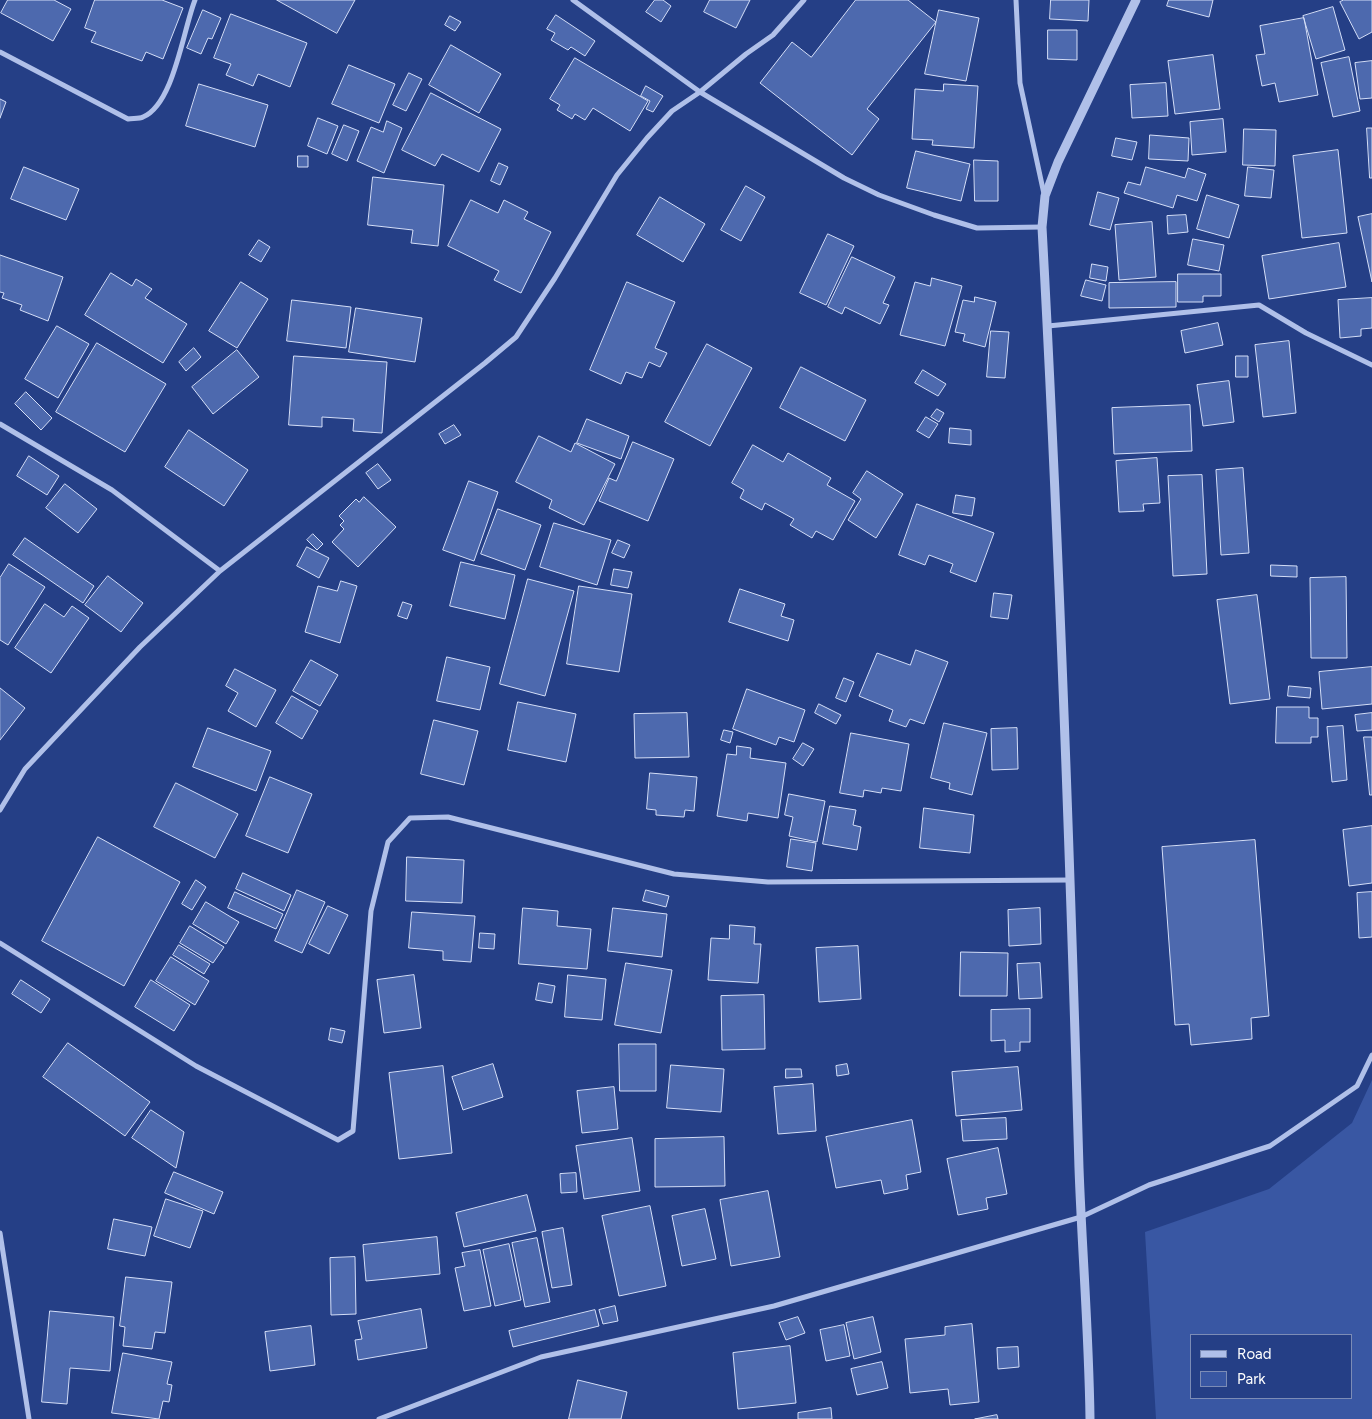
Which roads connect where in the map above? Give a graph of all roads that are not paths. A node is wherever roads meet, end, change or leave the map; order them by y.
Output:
1 (195, 0) edge
2 (573, 0) edge
3 (804, 0) edge
4 (1016, 0) edge
5 (1136, 0) edge
6 (0, 52) edge
7 (700, 92) junction
8 (1045, 196) junction
9 (1042, 227) junction
10 (1048, 326) junction
11 (1372, 365) edge
12 (0, 424) edge
13 (220, 571) junction
14 (0, 810) edge
15 (1071, 880) junction
16 (0, 943) edge
17 (1372, 1055) edge
18 (1081, 1216) junction
19 (0, 1233) edge
20 (29, 1419) edge
21 (379, 1419) edge
22 (1090, 1419) edge

1 - 6 street
2 - 7 street
3 - 7 street
4 - 8 street
5 - 8 street
7 - 9 street
7 - 13 street
8 - 9 street
9 - 10 street
10 - 11 street
10 - 15 street
12 - 13 street
13 - 14 street
15 - 16 street
15 - 18 street
17 - 18 street
18 - 21 street
18 - 22 street
19 - 20 street

